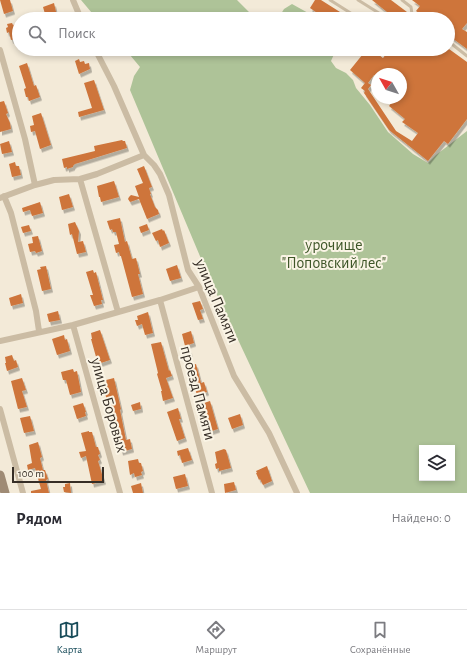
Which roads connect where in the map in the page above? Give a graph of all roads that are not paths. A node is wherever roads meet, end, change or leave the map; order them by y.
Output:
1 (73, 0) edge
2 (330, 0) edge
3 (358, 0) edge
4 (402, 0) edge
5 (78, 12) edge
6 (349, 12) edge
7 (377, 12) edge
8 (412, 12) edge
9 (455, 47) edge
10 (0, 50) edge
11 (99, 56) edge
12 (467, 56) edge
13 (144, 155) junction
14 (80, 179) junction
15 (35, 185) junction
16 (2, 197) edge
17 (199, 287) junction
18 (160, 300) junction
19 (118, 312) junction
20 (73, 325) junction
21 (39, 331) junction
22 (0, 340) edge
23 (0, 409) edge
24 (0, 475) edge
25 (5, 493) edge
26 (23, 493) edge
27 (120, 493) edge
28 (212, 493) edge
29 (297, 493) edge

1 - 5 street
2 - 6 lane
3 - 7 lane
4 - 8 lane
9 - 12 lane
10 - 15 street
11 - 13 street, улица Памяти
13 - 14 street
13 - 17 street, улица Памяти
14 - 15 street
14 - 19 street
15 - 16 street
16 - 21 street
17 - 18 street
17 - 29 street, улица Памяти
18 - 19 street
18 - 28 street, проезд Памяти
19 - 20 street
20 - 21 street
20 - 27 street, улица Боровых
21 - 22 street
23 - 26 street
24 - 25 main road

